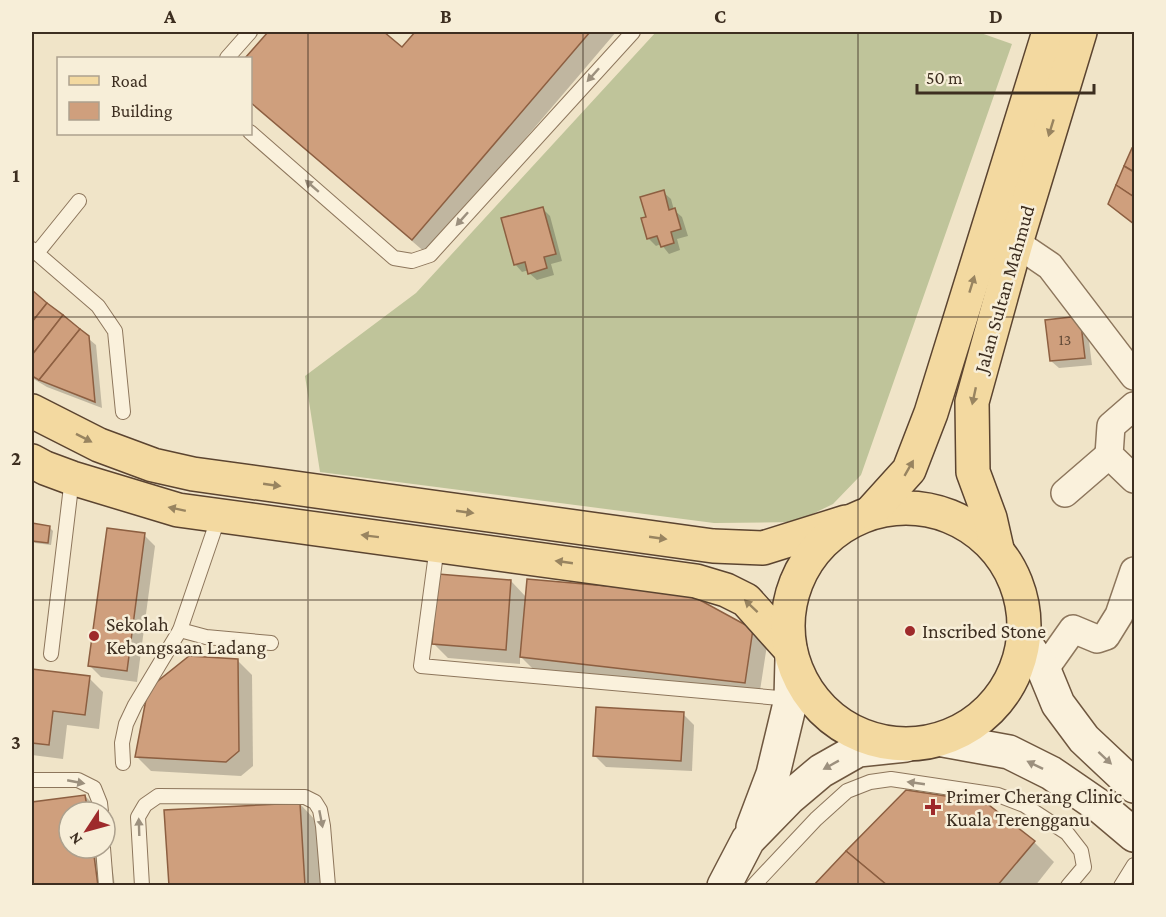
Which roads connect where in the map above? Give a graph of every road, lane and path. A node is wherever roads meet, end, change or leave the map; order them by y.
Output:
1 (250, 32) edge
2 (633, 32) edge
3 (1049, 32) edge
4 (1080, 32) edge
5 (228, 57) edge
6 (252, 134) edge
7 (79, 201) dead end
8 (1016, 243) junction
9 (34, 251) edge
10 (1134, 376) edge
11 (1134, 406) edge
12 (32, 411) edge
13 (123, 412) dead end
14 (1109, 455) junction
15 (32, 461) edge
16 (72, 478) junction
17 (1134, 479) edge
18 (1065, 493) dead end
19 (219, 516) junction
20 (859, 517) junction
21 (437, 545) junction
22 (997, 549) junction
23 (1134, 571) edge
24 (180, 630) junction
25 (1024, 642) junction
26 (271, 643) dead end
27 (51, 654) dead end
28 (791, 654) junction
29 (1044, 670) junction
30 (791, 699) junction
31 (943, 740) junction
32 (906, 746) junction
33 (123, 763) dead end
34 (32, 780) edge
35 (1134, 786) edge
36 (99, 800) edge
37 (1134, 835) edge
38 (748, 840) junction
39 (104, 860) edge
40 (1134, 865) edge
41 (106, 885) edge
42 (142, 885) edge
43 (328, 885) edge
44 (724, 885) edge
45 (753, 885) edge
46 (1068, 885) edge
47 (1121, 885) edge

1 - 5 lane
2 -> 6 lane
20 -> 3 main road, Jalan Sultan Mahmud
4 -> 8 main road, Jalan Sultan Mahmud
7 - 9 lane
8 - 10 street
8 -> 22 main road, Jalan Sultan Mahmud
9 - 13 lane
11 - 14 street
12 -> 20 main road
14 - 17 street
14 - 18 street
15 - 16 main road
19 -> 16 main road
16 - 27 lane
21 -> 19 main road
19 - 24 lane
20 - 22 main road
20 - 28 main road, Jalan Sultan Mahmud
28 -> 21 main road
21 - 30 lane
22 - 25 main road
23 - 29 street
24 - 26 lane
24 - 33 lane
25 - 29 street
25 - 31 main road
28 - 30 street
28 - 32 main road
29 -> 35 street
30 - 38 street
31 - 32 main road
37 -> 31 street
32 -> 38 street
34 -> 36 lane
38 - 44 street
39 - 41 lane
40 - 47 lane
42 -> 43 lane
46 -> 45 lane

